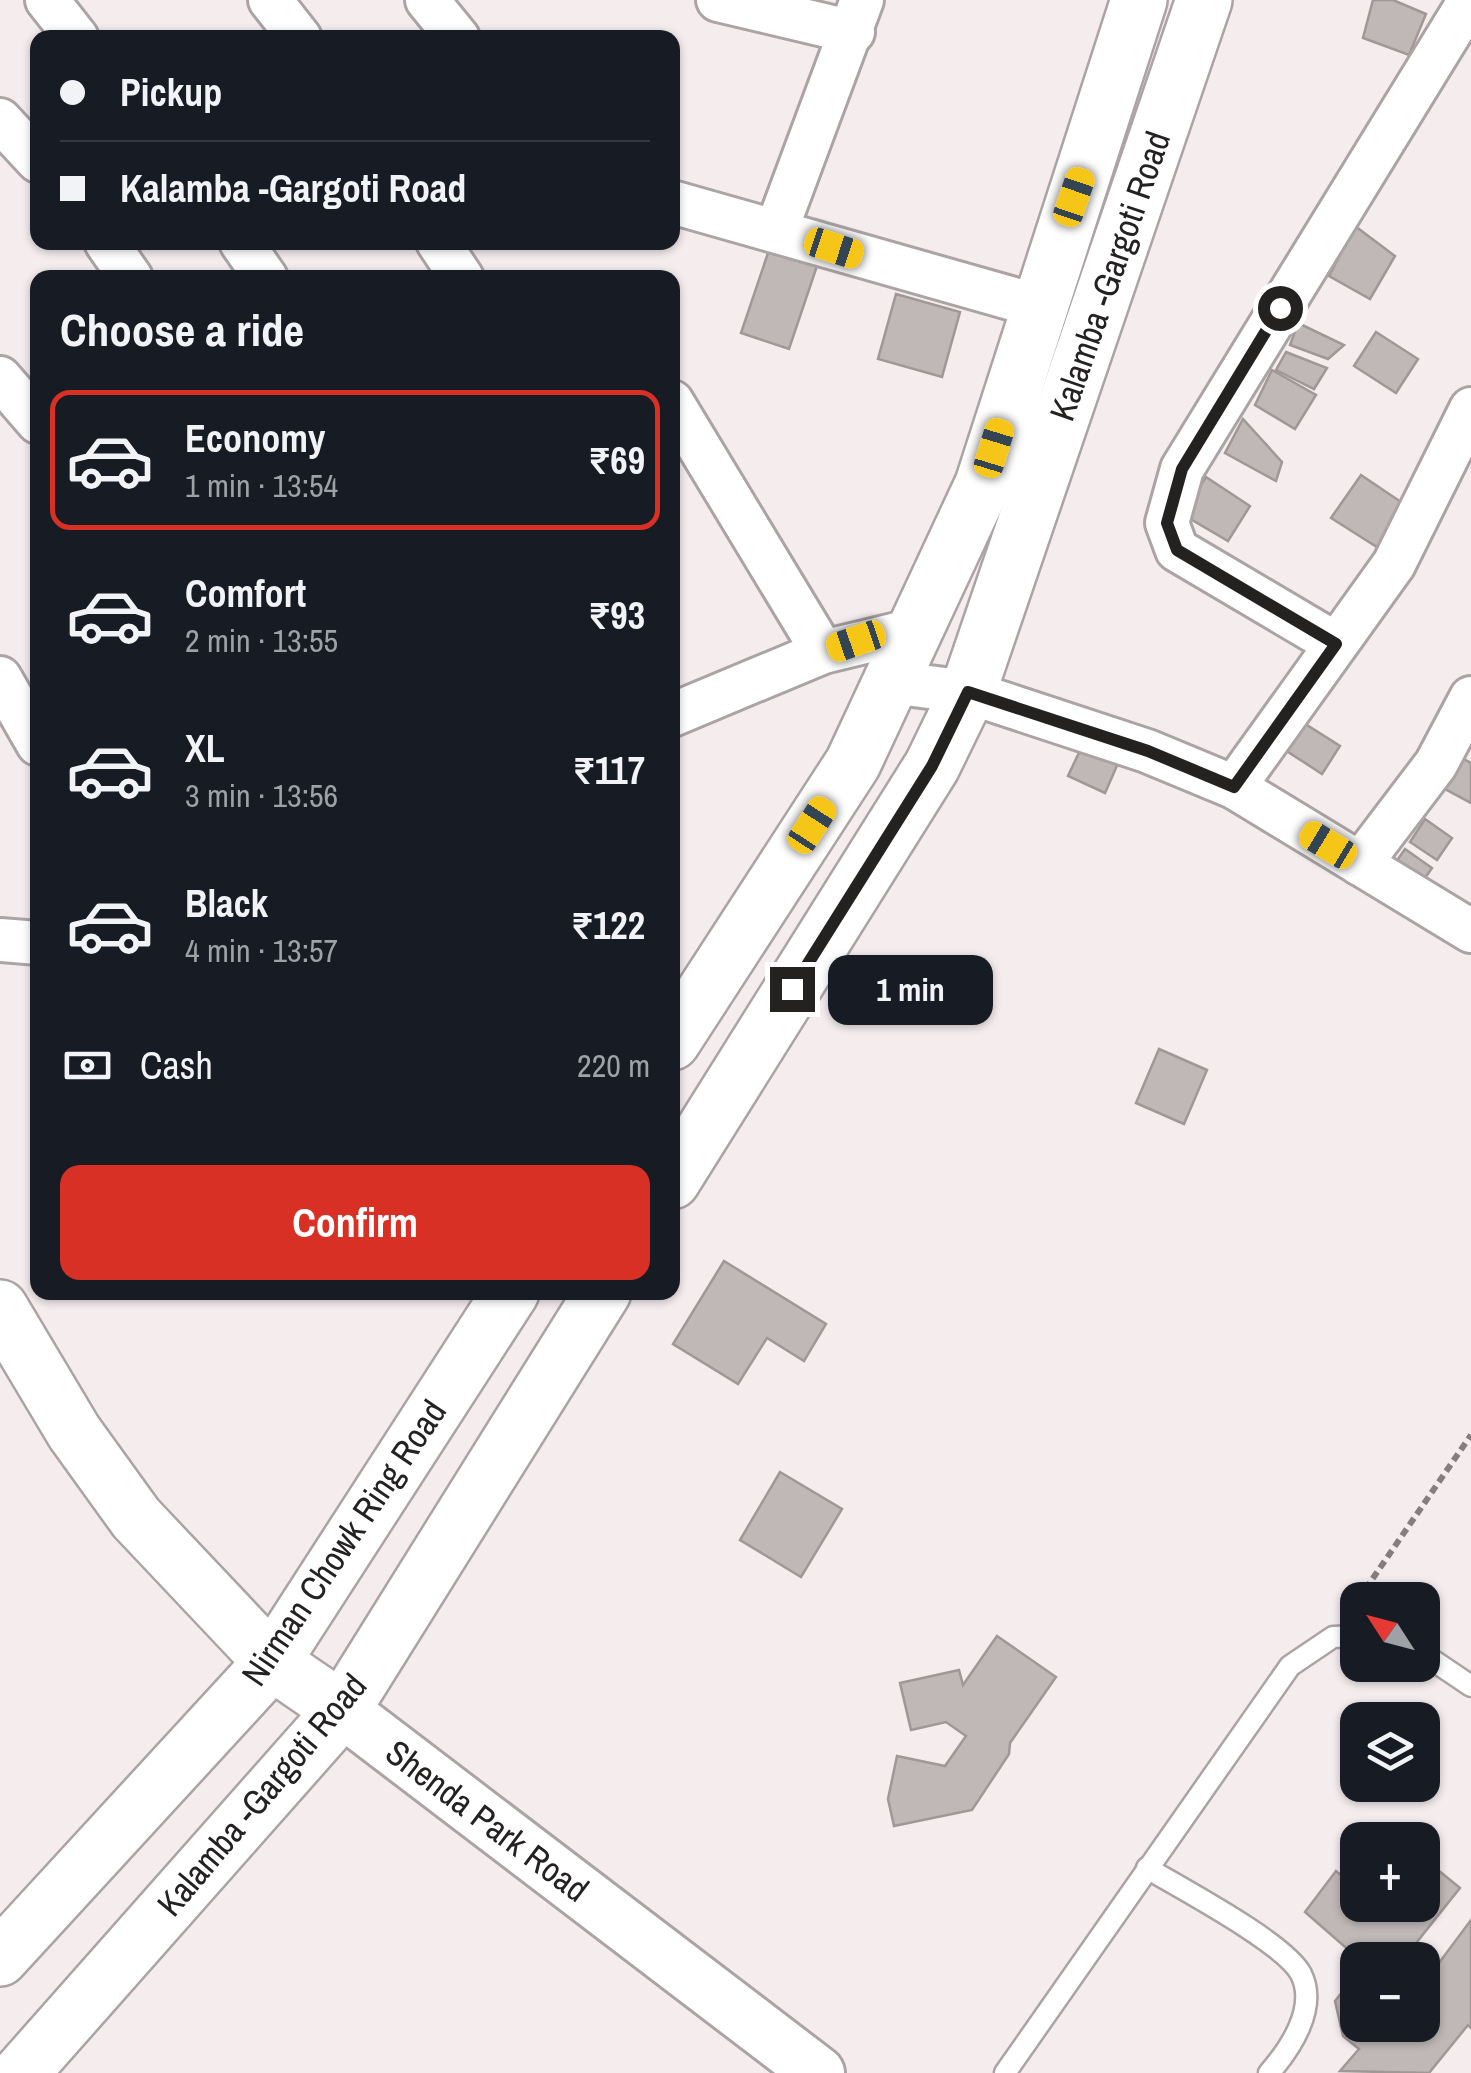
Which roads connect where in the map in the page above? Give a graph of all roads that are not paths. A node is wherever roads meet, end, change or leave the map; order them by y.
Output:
1 (47, 0) edge
2 (270, 0) edge
3 (427, 0) edge
4 (718, 0) edge
5 (1140, 0) edge
6 (1204, 0) edge
7 (1470, 0) edge
8 (857, 16) edge
9 (70, 30) edge
10 (294, 30) edge
11 (451, 30) edge
12 (0, 120) edge
13 (30, 152) edge
14 (680, 204) edge
15 (776, 230) junction
16 (1038, 306) junction
17 (0, 378) edge
18 (1471, 410) edge
19 (30, 413) edge
20 (680, 415) edge
21 (914, 630) junction
22 (1336, 644) junction
23 (822, 652) junction
24 (0, 678) edge
25 (890, 682) junction
26 (968, 692) junction
27 (1471, 698) edge
28 (680, 712) edge
29 (30, 730) edge
30 (1234, 787) junction
31 (1360, 864) junction
32 (1471, 931) edge
33 (0, 940) edge
34 (30, 942) edge
35 (680, 1030) edge
36 (680, 1168) edge
37 (505, 1300) edge
38 (598, 1300) edge
39 (0, 1308) edge
40 (1340, 1637) edge
41 (272, 1662) junction
42 (1440, 1665) edge
43 (1471, 1686) edge
44 (342, 1710) junction
45 (1147, 1868) junction
46 (0, 1958) edge
47 (20, 2073) edge
48 (818, 2073) edge
49 (1005, 2073) edge
50 (1269, 2073) edge

1 - 9 street
2 - 10 street
3 - 11 street
4 - 8 street
5 - 16 main road
6 - 26 main road, Kalamba -Gargoti Road
7 - 22 street
8 - 15 street
12 - 13 street
14 - 15 street
15 - 16 street
16 - 21 main road
17 - 19 street
18 - 22 street
20 - 23 street
21 - 23 street
21 - 25 main road
22 - 30 street
23 - 28 street
24 - 29 street
25 - 26 street
25 - 35 main road
26 - 30 street
26 - 36 main road, Kalamba -Gargoti Road
27 - 31 street
30 - 31 street
31 - 32 street
33 - 34 street
37 - 41 main road, Nirman Chowk Ring Road
38 - 44 main road, Kalamba -Gargoti Road
39 - 41 main road, Shenda Park Road
40 - 45 lane
41 - 44 main road, Shenda Park Road
41 - 46 main road, Nirman Chowk Ring Road
42 - 43 lane
44 - 47 main road, Kalamba -Gargoti Road
44 - 48 street, Shenda Park Road
45 - 49 lane
45 - 50 lane

